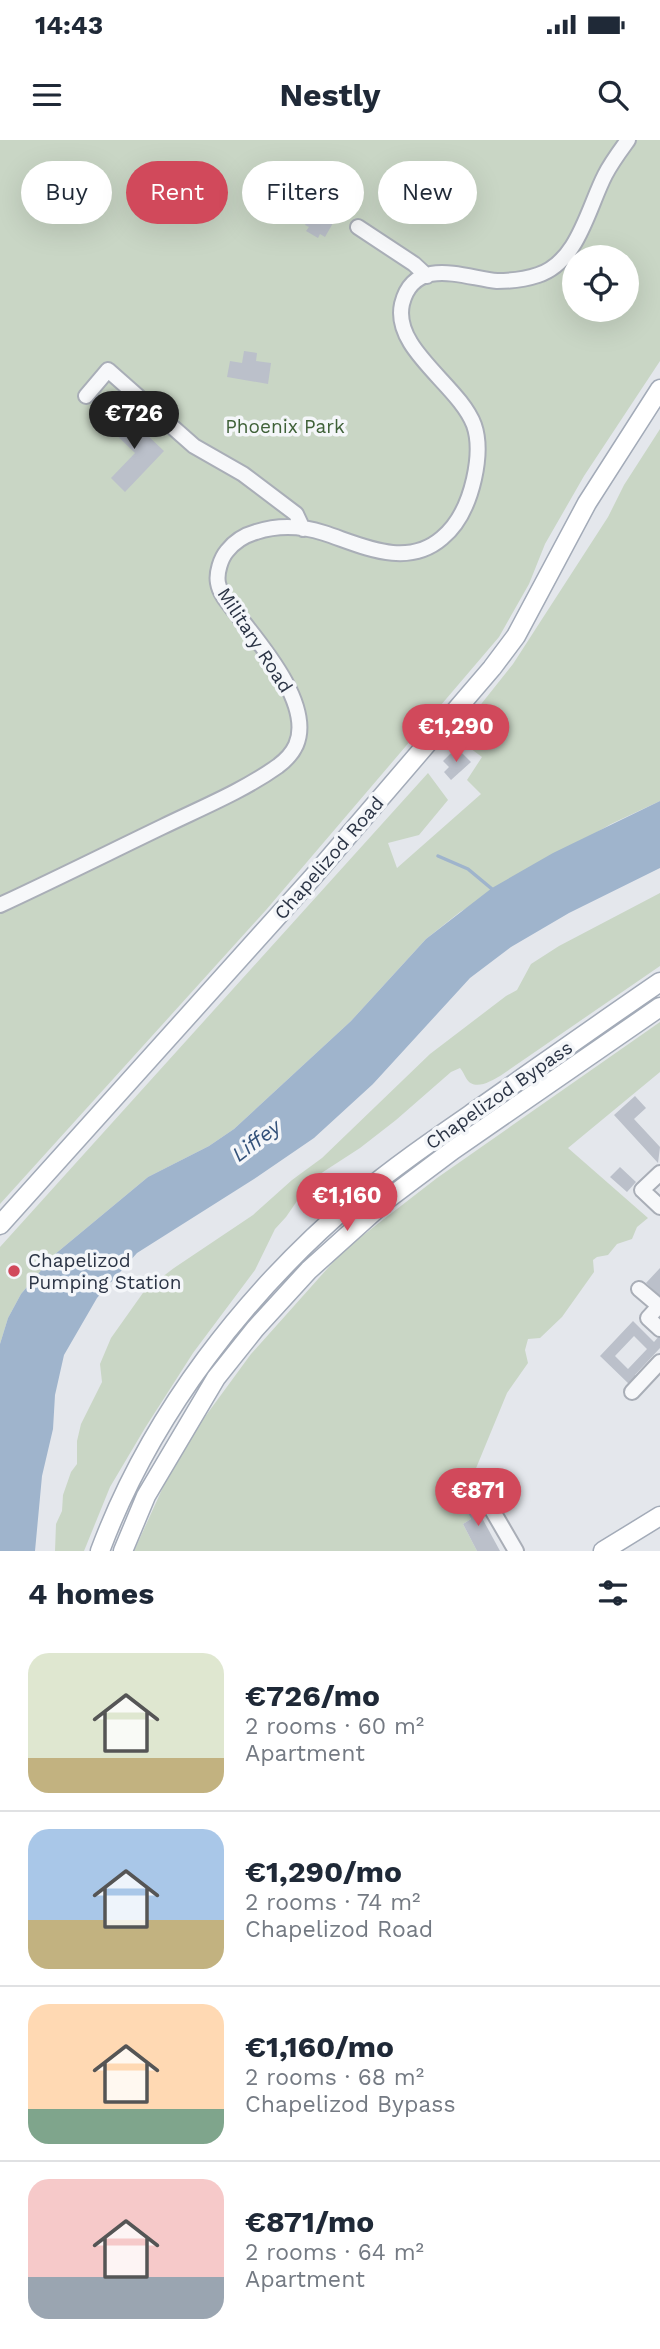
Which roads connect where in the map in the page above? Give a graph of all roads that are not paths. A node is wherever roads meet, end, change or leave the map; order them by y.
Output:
1 (628, 140) edge
2 (358, 227) dead end
3 (427, 276) junction
4 (660, 388) edge
5 (86, 396) dead end
6 (303, 528) junction
7 (0, 905) edge
8 (660, 982) edge
9 (660, 1007) edge
10 (660, 1173) edge
11 (660, 1207) edge
12 (0, 1225) edge
13 (639, 1289) dead end
14 (660, 1329) edge
15 (660, 1362) edge
16 (632, 1392) dead end
17 (464, 1491) dead end
18 (660, 1516) edge
19 (100, 1551) edge
20 (123, 1551) edge
21 (516, 1551) edge
22 (603, 1551) edge

1 - 3 street
2 - 3 street
3 - 6 street, Military Road
4 - 12 main road, Chapelizod Road
5 - 6 street
6 - 7 street, Military Road
8 - 19 main road, Chapelizod Bypass
9 - 20 main road, Chapelizod Bypass
10 - 11 street
13 - 14 street
15 - 16 street
17 - 21 street
18 - 22 main road

